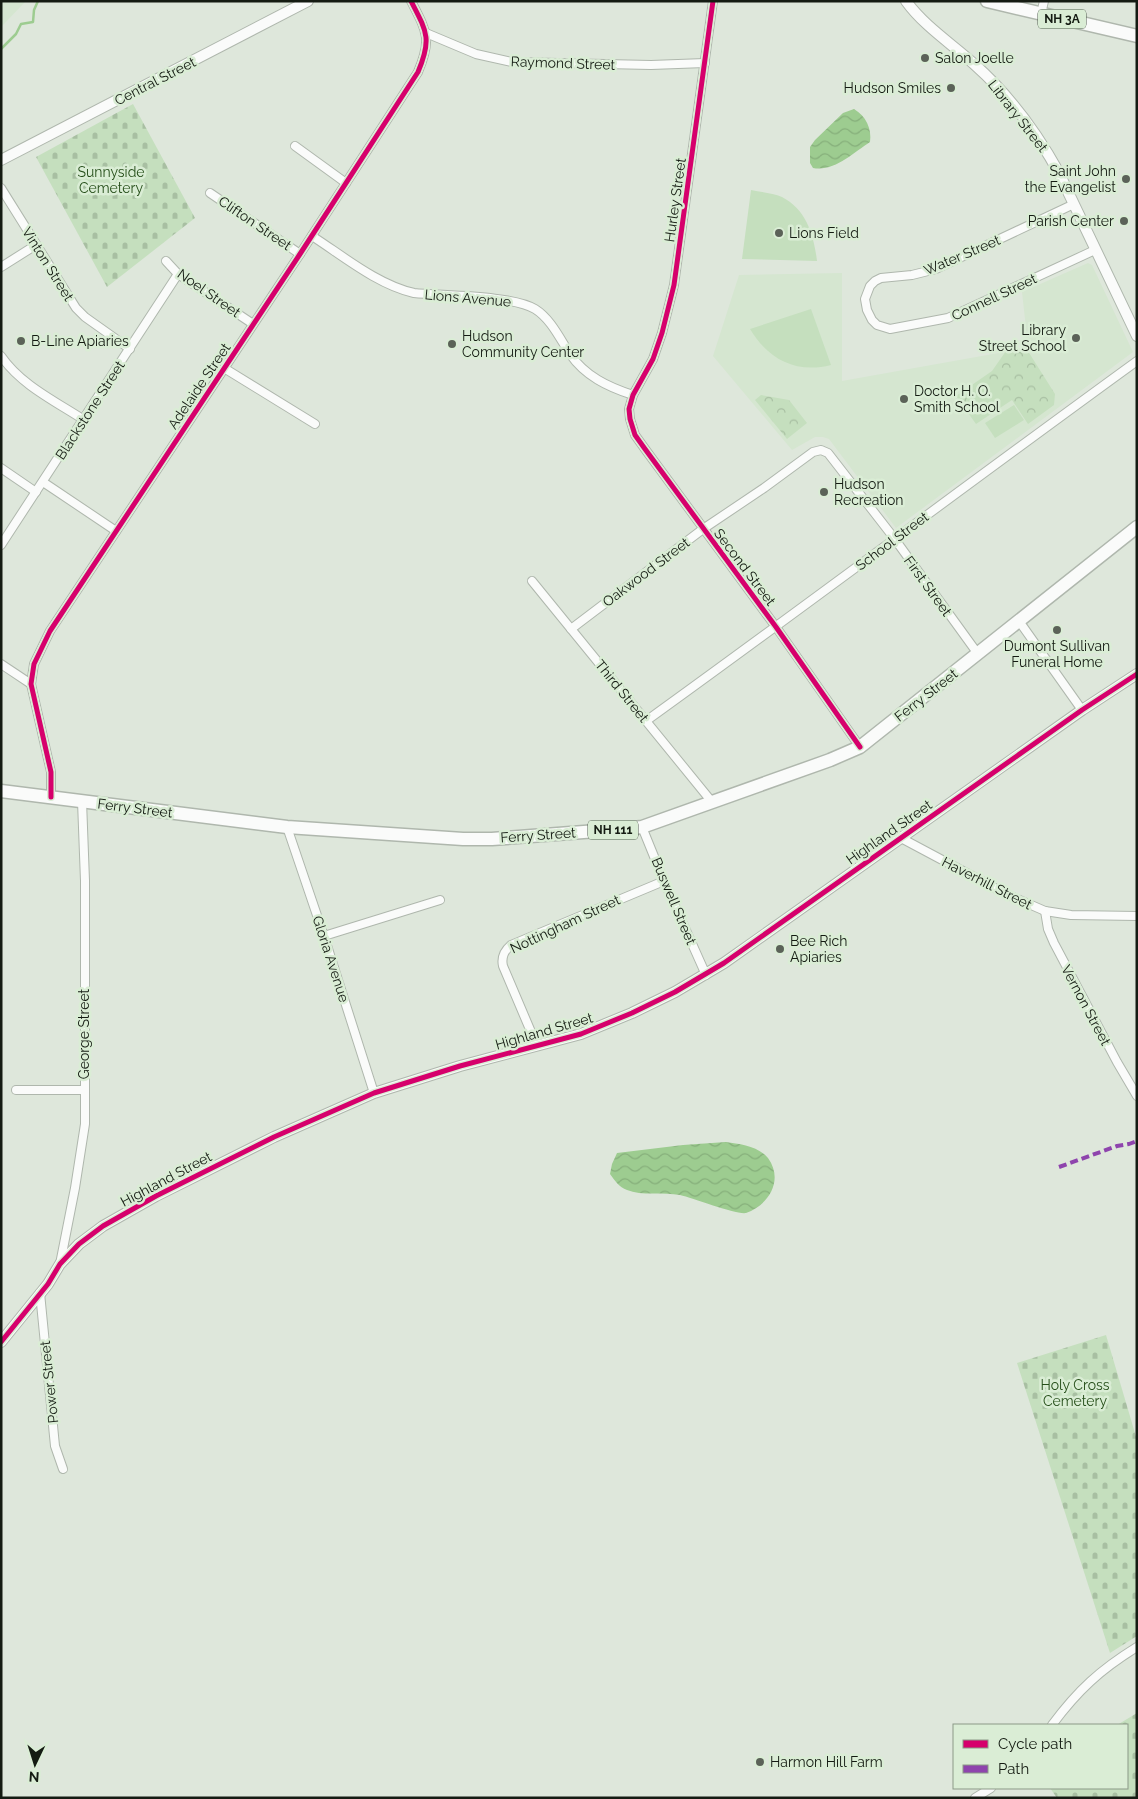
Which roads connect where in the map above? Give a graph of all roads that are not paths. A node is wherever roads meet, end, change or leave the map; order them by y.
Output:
1 (308, 1) edge
2 (410, 1) edge
3 (713, 1) edge
4 (906, 1) edge
5 (987, 1) edge
6 (1044, 1) edge
7 (1041, 14) junction
8 (426, 33) junction
9 (1137, 36) edge
10 (706, 63) junction
11 (295, 146) dead end
12 (1, 160) edge
13 (346, 183) junction
14 (1, 188) edge
15 (210, 193) dead end
16 (1074, 204) junction
17 (312, 236) junction
18 (36, 245) junction
19 (1095, 250) junction
20 (300, 254) junction
21 (166, 261) dead end
22 (1, 267) edge
23 (178, 274) junction
24 (867, 310) joint
25 (253, 324) junction
26 (1137, 336) edge
27 (130, 349) junction
28 (1, 356) edge
29 (1137, 361) edge
30 (224, 368) junction
31 (633, 395) junction
32 (84, 420) junction
33 (315, 424) dead end
34 (821, 450) joint
35 (1, 468) edge
36 (43, 482) junction
37 (36, 492) junction
38 (1137, 527) edge
39 (703, 529) junction
40 (116, 531) junction
41 (894, 538) junction
42 (1, 545) edge
43 (532, 581) dead end
44 (1020, 621) junction
45 (776, 627) junction
46 (570, 628) junction
47 (978, 654) junction
48 (1, 664) edge
49 (1137, 674) edge
50 (31, 684) junction
51 (1082, 710) junction
52 (646, 721) junction
53 (860, 747) junction
54 (1, 791) edge
55 (51, 797) junction
56 (82, 801) junction
57 (712, 802) junction
58 (287, 827) junction
59 (642, 827) junction
60 (902, 838) junction
61 (664, 881) junction
62 (440, 900) dead end
63 (1045, 910) junction
64 (1137, 916) edge
65 (324, 936) junction
66 (706, 975) junction
67 (537, 1046) junction
68 (16, 1090) dead end
69 (84, 1090) junction
70 (374, 1093) junction
71 (1137, 1096) edge
72 (60, 1264) junction
73 (40, 1293) junction
74 (1, 1342) edge
75 (63, 1468) dead end
76 (1137, 1647) edge
77 (1053, 1724) edge
78 (989, 1789) edge
79 (975, 1798) edge

1 - 12 street, Central Street
2 - 8 street
3 - 10 street, Hurley Street
4 - 16 street, Library Street
5 - 7 main road, NH 3A
6 - 7 street
7 - 9 main road, NH 3A
8 - 10 street, Raymond Street
8 - 13 street, Adelaide Street
10 - 31 street, Hurley Street
11 - 13 street
13 - 17 street, Adelaide Street
14 - 18 street, Vinton Street
15 - 20 street, Clifton Street
16 - 19 street, Library Street
16 - 24 street, Water Street
17 - 20 street, Adelaide Street
17 - 31 street, Lions Avenue
18 - 22 street
18 - 27 street, Vinton Street
19 - 24 street, Connell Street
19 - 26 street, Library Street
20 - 25 street, Adelaide Street
21 - 23 street, Noel Street
23 - 25 street, Noel Street
23 - 27 street, Blackstone Street
25 - 30 street, Adelaide Street
27 - 32 street, Blackstone Street
28 - 32 street
29 - 41 street, School Street
30 - 33 street
30 - 40 street, Adelaide Street
31 - 39 street, Second Street
32 - 36 street, Blackstone Street
34 - 39 street, Oakwood Street
34 - 41 street, First Street
35 - 37 street
36 - 37 street, Blackstone Street
36 - 40 street
37 - 42 street, Blackstone Street
38 - 44 main road, Ferry Street / NH 111
39 - 45 street, Second Street
39 - 46 street, Oakwood Street
40 - 50 street, Adelaide Street
41 - 45 street, School Street
41 - 47 street, First Street
43 - 46 street, Third Street
44 - 47 main road, Ferry Street / NH 111
44 - 51 street
45 - 52 street, School Street
45 - 53 street, Second Street
46 - 52 street, Third Street
47 - 53 main road, Ferry Street / NH 111
48 - 50 street
49 - 51 street, Highland Street
50 - 55 street, Adelaide Street
51 - 60 street, Highland Street
52 - 57 street, Third Street
53 - 57 main road, Ferry Street / NH 111
54 - 55 main road, Ferry Street / NH 111
55 - 56 main road, Ferry Street / NH 111
56 - 58 main road, Ferry Street / NH 111
56 - 69 street, George Street
57 - 59 main road, Ferry Street / NH 111
58 - 59 main road, Ferry Street / NH 111
58 - 65 street, Gloria Avenue
59 - 61 street, Buswell Street
60 - 63 street, Haverhill Street
60 - 66 street, Highland Street
61 - 66 street, Buswell Street
61 - 67 street, Nottingham Street
62 - 65 street
63 - 64 street, Haverhill Street
63 - 71 street, Vernon Street
65 - 70 street, Gloria Avenue
66 - 67 street, Highland Street
67 - 70 street, Highland Street
68 - 69 street
69 - 72 street, George Street
70 - 72 street, Highland Street
72 - 73 street, Highland Street
73 - 74 street, Highland Street
73 - 75 street, Power Street
76 - 77 street
78 - 79 street

